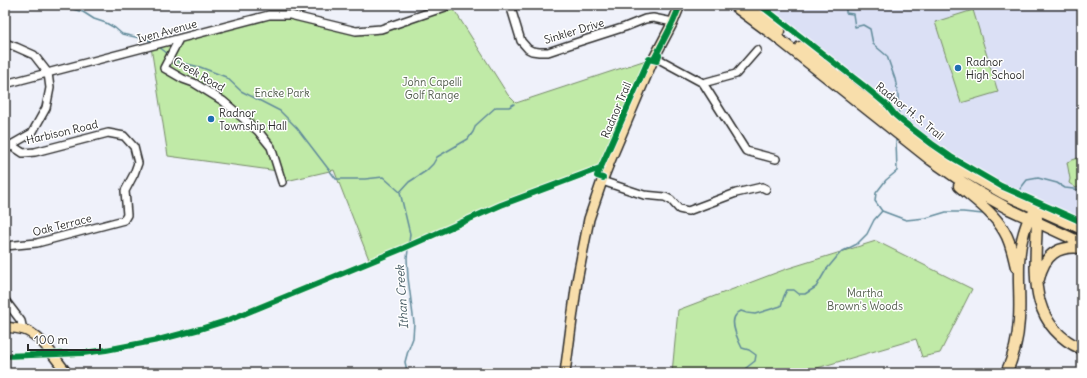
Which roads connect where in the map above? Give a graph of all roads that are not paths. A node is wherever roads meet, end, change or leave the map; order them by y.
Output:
1 (451, 5) edge
2 (510, 5) edge
3 (680, 5) edge
4 (733, 5) edge
5 (746, 5) edge
6 (433, 8) edge
7 (673, 22) junction
8 (179, 39) junction
9 (5, 43) edge
10 (757, 50) dead end
11 (655, 57) junction
12 (48, 73) junction
13 (703, 83) junction
14 (5, 84) edge
15 (11, 146) junction
16 (5, 152) edge
17 (776, 159) dead end
18 (932, 160) junction
19 (602, 181) junction
20 (282, 182) dead end
21 (766, 189) dead end
22 (1037, 210) junction
23 (124, 220) joint
24 (1033, 221) junction
25 (1082, 228) edge
26 (1082, 243) edge
27 (5, 246) edge
28 (1082, 248) edge
29 (1018, 279) junction
30 (1038, 295) junction
31 (5, 300) edge
32 (5, 327) edge
33 (23, 330) junction
34 (1082, 349) edge
35 (67, 373) edge
36 (565, 373) edge
37 (1006, 373) edge

1 - 6 street, Iven Avenue
2 - 7 street, Sinkler Drive
3 - 7 main road
4 - 18 highway
5 - 22 highway
6 - 8 street, Iven Avenue
7 - 11 main road
8 - 12 street, Iven Avenue
8 - 20 street, Creek Road
9 - 12 street
10 - 13 street
11 - 13 street
11 - 19 main road
12 - 14 street, Iven Avenue
12 - 15 street
13 - 17 street
15 - 16 street
15 - 23 street, Harbison Road
18 - 24 highway
18 - 29 highway
19 - 21 street
19 - 36 main road
22 - 24 highway
22 - 25 highway
23 - 27 street, Oak Terrace
24 - 26 highway
24 - 29 highway
24 - 30 highway
28 - 30 highway
29 - 37 highway
30 - 34 highway
31 - 33 street
32 - 33 main road
33 - 35 main road

